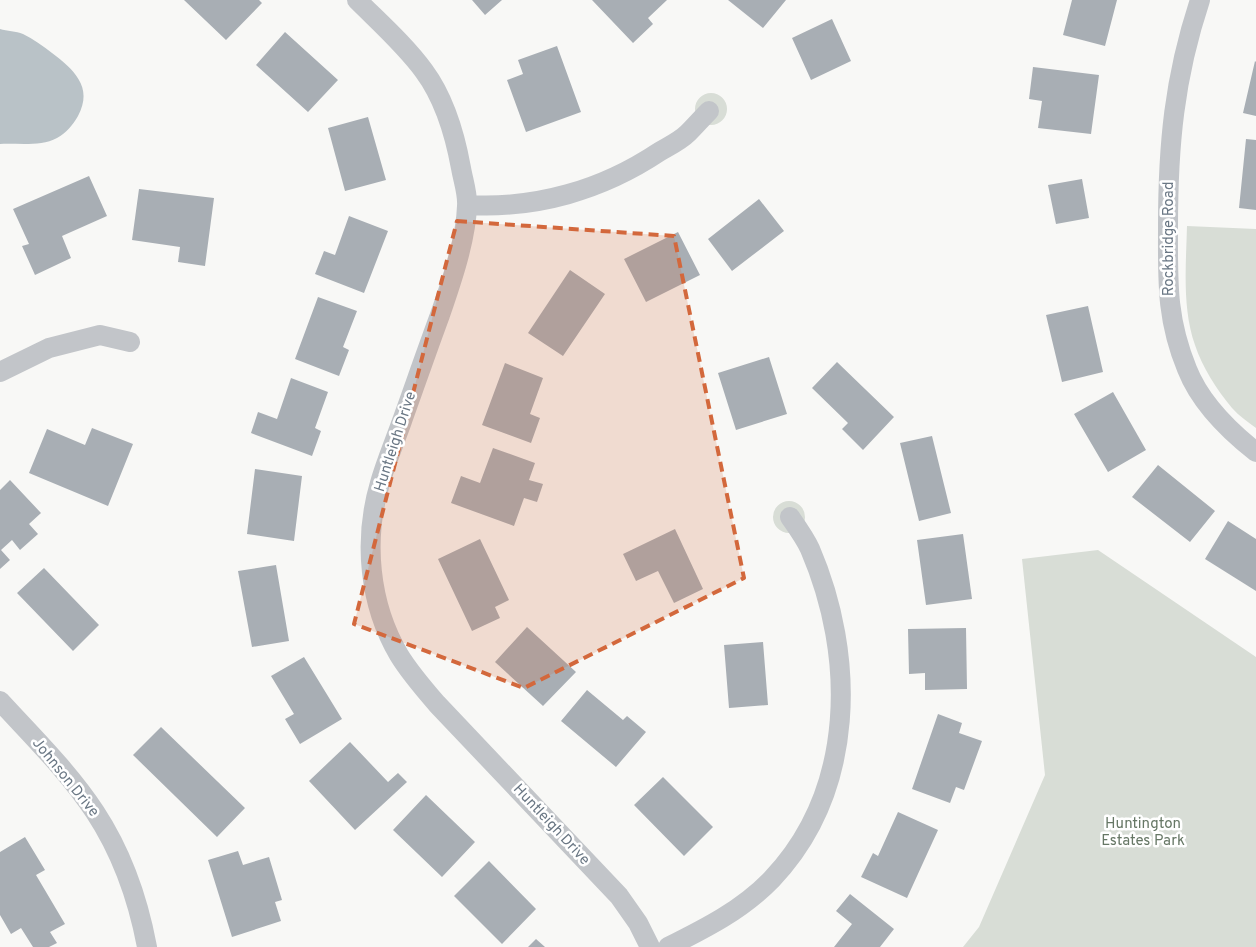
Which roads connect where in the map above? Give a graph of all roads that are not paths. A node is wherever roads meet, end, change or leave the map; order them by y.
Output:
1 (357, 0) edge
2 (1200, 0) edge
3 (708, 111) dead end
4 (468, 205) junction
5 (130, 342) dead end
6 (0, 372) edge
7 (1256, 452) edge
8 (790, 517) dead end
9 (0, 701) edge
10 (147, 947) edge
11 (650, 947) edge
12 (668, 947) edge

1 - 4 street, Huntleigh Drive
2 - 7 street, Rockbridge Road
3 - 4 street
4 - 11 street, Huntleigh Drive
5 - 6 street
8 - 12 street
9 - 10 street, Johnson Drive

